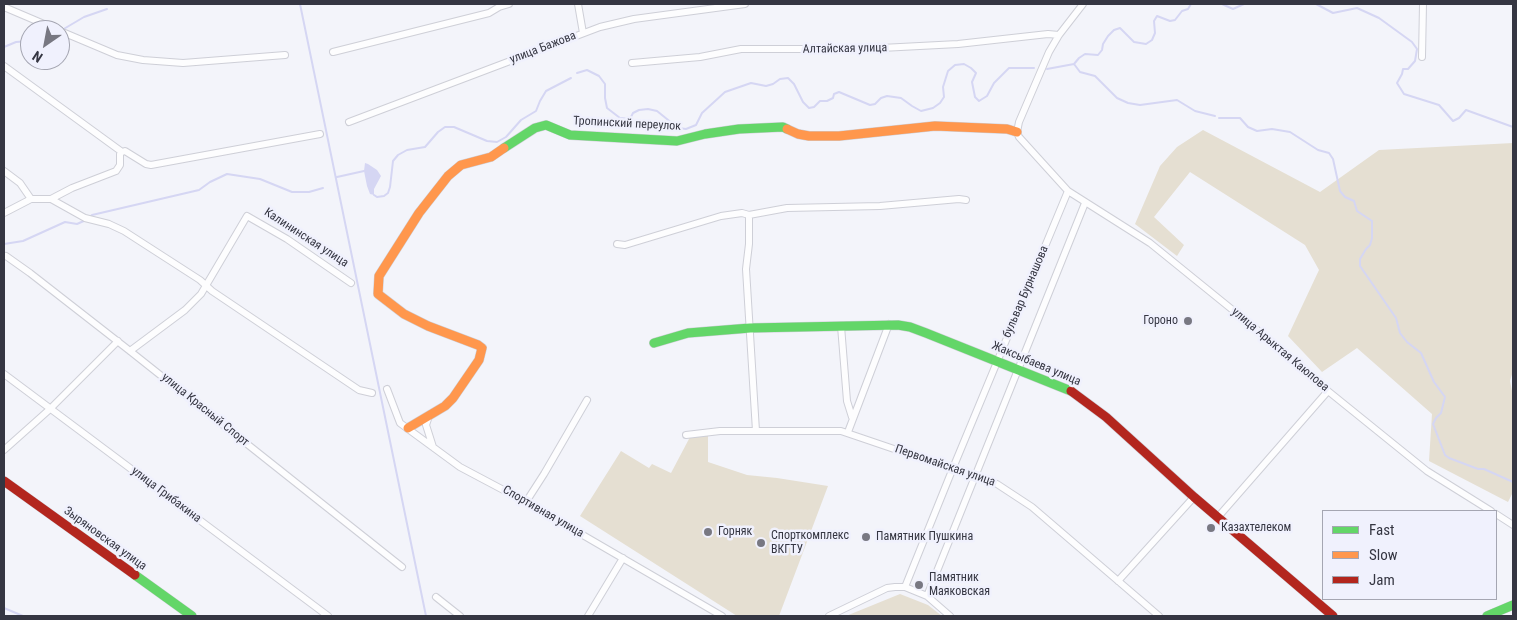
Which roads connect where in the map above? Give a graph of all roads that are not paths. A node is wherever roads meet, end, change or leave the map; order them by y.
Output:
1 (509, 4) edge
2 (578, 4) edge
3 (745, 4) edge
4 (1083, 4) edge
5 (1423, 4) edge
6 (4, 7) edge
7 (35, 20) edge
8 (583, 33) junction
9 (70, 35) edge
10 (1059, 35) junction
11 (333, 52) dead end
12 (286, 55) dead end
13 (1422, 57) dead end
14 (632, 63) dead end
15 (4, 66) edge
16 (349, 122) dead end
17 (1017, 132) junction
18 (320, 134) dead end
19 (122, 152) junction
20 (4, 171) edge
21 (1068, 191) junction
22 (31, 199) junction
23 (51, 199) junction
24 (966, 200) dead end
25 (1085, 203) junction
26 (4, 213) edge
27 (749, 215) junction
28 (617, 244) dead end
29 (6, 256) dead end
30 (351, 283) dead end
31 (206, 286) junction
32 (889, 324) junction
33 (841, 326) junction
34 (750, 328) junction
35 (118, 341) junction
36 (654, 343) dead end
37 (130, 351) junction
38 (997, 361) junction
39 (1018, 369) junction
40 (4, 374) edge
41 (387, 389) dead end
42 (1328, 390) junction
43 (372, 393) dead end
44 (587, 400) dead end
45 (50, 409) junction
46 (430, 415) junction
47 (852, 417) junction
48 (408, 428) junction
49 (756, 431) junction
50 (848, 432) junction
51 (686, 435) dead end
52 (433, 447) junction
53 (4, 450) edge
54 (953, 468) junction
55 (976, 476) junction
56 (4, 481) edge
57 (1194, 497) junction
58 (526, 502) junction
59 (1489, 510) edge
60 (1497, 515) edge
61 (1218, 517) junction
62 (1513, 525) edge
63 (623, 558) junction
64 (402, 567) dead end
65 (1118, 581) junction
66 (906, 588) junction
67 (436, 596) dead end
68 (926, 596) junction
69 (1513, 605) edge
70 (192, 616) edge
71 (328, 616) edge
72 (460, 616) edge
73 (588, 616) edge
74 (722, 616) edge
75 (829, 616) edge
76 (950, 616) edge
77 (1159, 616) edge
78 (1333, 616) edge
79 (1487, 616) edge

1 - 11 street
2 - 8 street
3 - 8 street, улица Бажова
4 - 10 street
5 - 13 street
6 - 7 street
8 - 16 street, улица Бажова
9 - 12 street
10 - 14 street, Алтайская улица
10 - 17 street
15 - 19 street
17 - 21 street, улица Арыктая Каюпова
17 - 46 street, Тропинский переулок
18 - 19 street
19 - 23 street
20 - 22 street
21 - 25 street, улица Арыктая Каюпова
21 - 38 street, бульвар Бурнашова
22 - 23 street
22 - 26 street
23 - 31 street
24 - 27 street
25 - 39 street, бульвар Бурнашова
25 - 42 street, улица Арыктая Каюпова
27 - 28 street
27 - 34 street
29 - 35 street, улица Красный Спорт
30 - 31 street, Калининская улица
31 - 37 street
31 - 43 street
32 - 33 street, Жаксыбаева улица
32 - 38 street, Жаксыбаева улица
32 - 47 street
33 - 34 street, Жаксыбаева улица
33 - 47 street
34 - 36 street, Жаксыбаева улица
34 - 49 street
35 - 37 street, улица Красный Спорт
35 - 45 street
37 - 64 street, улица Красный Спорт
38 - 39 street, Жаксыбаева улица
38 - 54 street, бульвар Бурнашова
39 - 55 street, бульвар Бурнашова
39 - 57 street, Жаксыбаева улица
40 - 45 street, улица Грибакина
41 - 48 street, Спортивная улица
42 - 59 street, улица Арыктая Каюпова
42 - 61 street
44 - 58 street
45 - 53 street
45 - 71 street, улица Грибакина
46 - 48 street
46 - 52 street
47 - 50 street
48 - 52 street, Спортивная улица
49 - 50 street, Первомайская улица
49 - 51 street, Первомайская улица
50 - 54 street, Первомайская улица
52 - 58 street, Спортивная улица
54 - 55 street, Первомайская улица
54 - 66 street, бульвар Бурнашова
55 - 65 street, Первомайская улица
55 - 68 street, бульвар Бурнашова
56 - 70 street, Зыряновская улица
57 - 61 street, Жаксыбаева улица
57 - 65 street
58 - 63 street, Спортивная улица
60 - 62 street
61 - 78 street, Жаксыбаева улица
63 - 73 street
63 - 74 street, Спортивная улица
65 - 77 street, Первомайская улица
66 - 68 street
66 - 75 street
67 - 72 street
68 - 76 street
69 - 79 street

